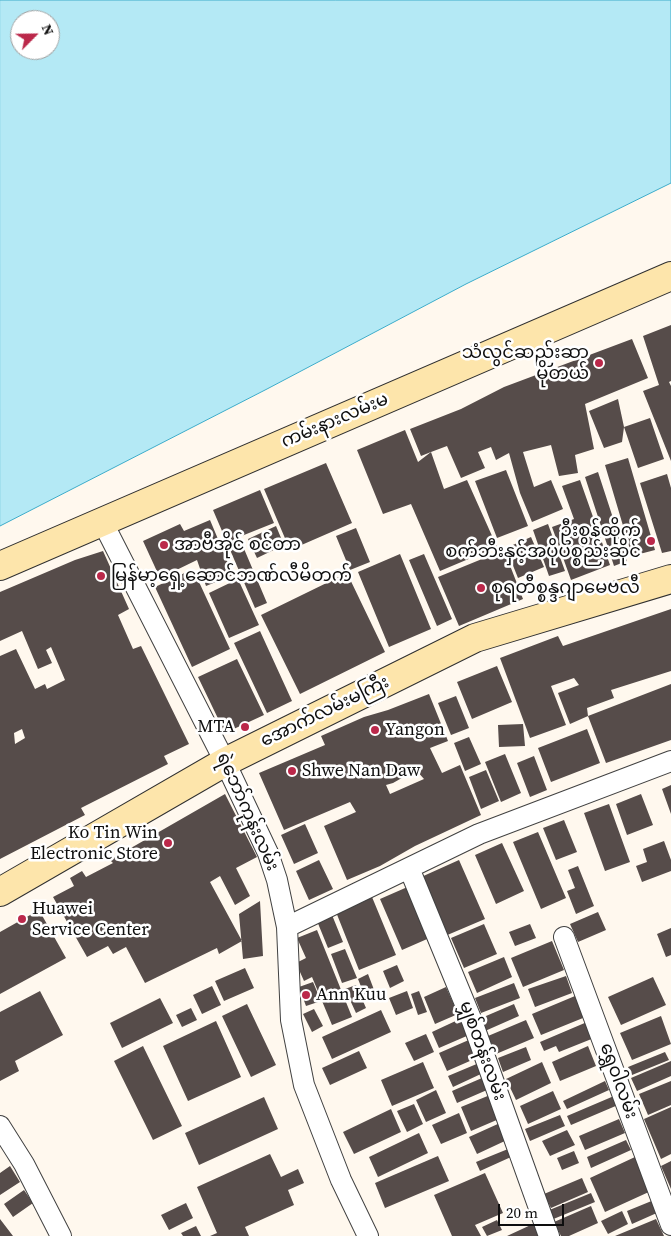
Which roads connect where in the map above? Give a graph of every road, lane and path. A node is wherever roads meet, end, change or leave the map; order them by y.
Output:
1 (671, 276) edge
2 (102, 521) junction
3 (0, 566) edge
4 (671, 579) edge
5 (671, 761) edge
6 (225, 762) junction
7 (408, 868) junction
8 (0, 892) edge
9 (287, 927) junction
10 (564, 937) dead end
11 (0, 1126) edge
12 (671, 1225) edge
13 (61, 1236) edge
14 (368, 1236) edge
15 (549, 1236) edge

1 - 2 main road, ကမ်းနားလမ်းမ
2 - 3 main road, ကမ်းနားလမ်းမ
2 - 6 street, ရဲဘော်ကုန်းလမ်း
4 - 6 main road, အောက်လမ်းမကြီး
5 - 7 street
6 - 8 main road, အောက်လမ်းမကြီး
6 - 9 street, ရဲဘော်ကုန်းလမ်း
7 - 9 street
7 - 15 street, မျှစ်တန်းလမ်း
9 - 14 street, ရဲဘော်ကုန်းလမ်း
10 - 12 street, ရွှေဝါလမ်း
11 - 13 street

